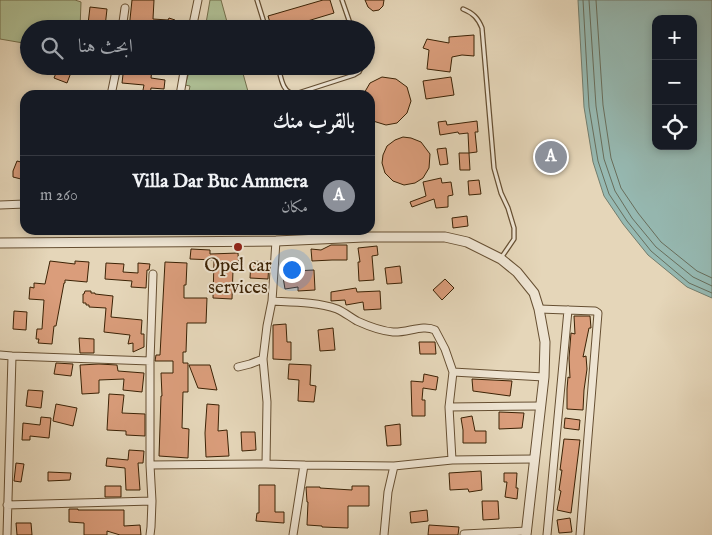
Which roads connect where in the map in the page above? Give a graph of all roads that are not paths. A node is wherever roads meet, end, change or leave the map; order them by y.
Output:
1 (198, 0) edge
2 (257, 0) edge
3 (342, 0) edge
4 (125, 8) dead end
5 (463, 9) dead end
6 (123, 20) edge
7 (194, 20) edge
8 (263, 20) edge
9 (349, 20) edge
10 (115, 75) edge
11 (183, 75) edge
12 (281, 75) edge
13 (354, 75) edge
14 (112, 90) edge
15 (181, 90) edge
16 (285, 90) edge
17 (307, 90) edge
18 (20, 204) edge
19 (0, 205) edge
20 (276, 241) junction
21 (0, 243) edge
22 (501, 259) junction
23 (154, 274) dead end
24 (272, 300) junction
25 (539, 309) junction
26 (568, 310) junction
27 (0, 355) edge
28 (12, 356) junction
29 (263, 359) junction
30 (150, 361) junction
31 (238, 367) dead end
32 (453, 372) junction
33 (544, 377) junction
34 (541, 406) junction
35 (449, 408) junction
36 (535, 459) junction
37 (452, 460) junction
38 (266, 464) junction
39 (150, 465) junction
40 (304, 466) junction
41 (394, 466) junction
42 (152, 501) junction
43 (7, 505) junction
44 (526, 533) edge
45 (464, 534) edge
46 (7, 535) edge
47 (150, 535) edge
48 (293, 535) edge
49 (384, 535) edge
50 (547, 535) edge
51 (580, 535) edge

1 - 7 street
2 - 8 lane
3 - 9 lane
4 - 6 street
5 - 22 lane
10 - 14 street
11 - 15 street
12 - 16 lane
13 - 17 lane
18 - 19 street
20 - 21 street
20 - 22 street
20 - 24 street
22 - 25 street
23 - 30 street
24 - 29 street
24 - 32 street
25 - 26 street
25 - 33 street
26 - 50 street
26 - 51 street
27 - 28 street
28 - 30 street
28 - 43 street
29 - 31 street
29 - 38 street
30 - 39 street
32 - 33 street
32 - 35 street
33 - 34 street
34 - 35 street
34 - 36 street
35 - 37 street
36 - 37 street
36 - 44 street
37 - 41 street
38 - 39 street
38 - 40 street
39 - 42 street
40 - 41 street
40 - 48 street
41 - 49 street
42 - 43 street
42 - 47 street
43 - 46 street
44 - 45 street

